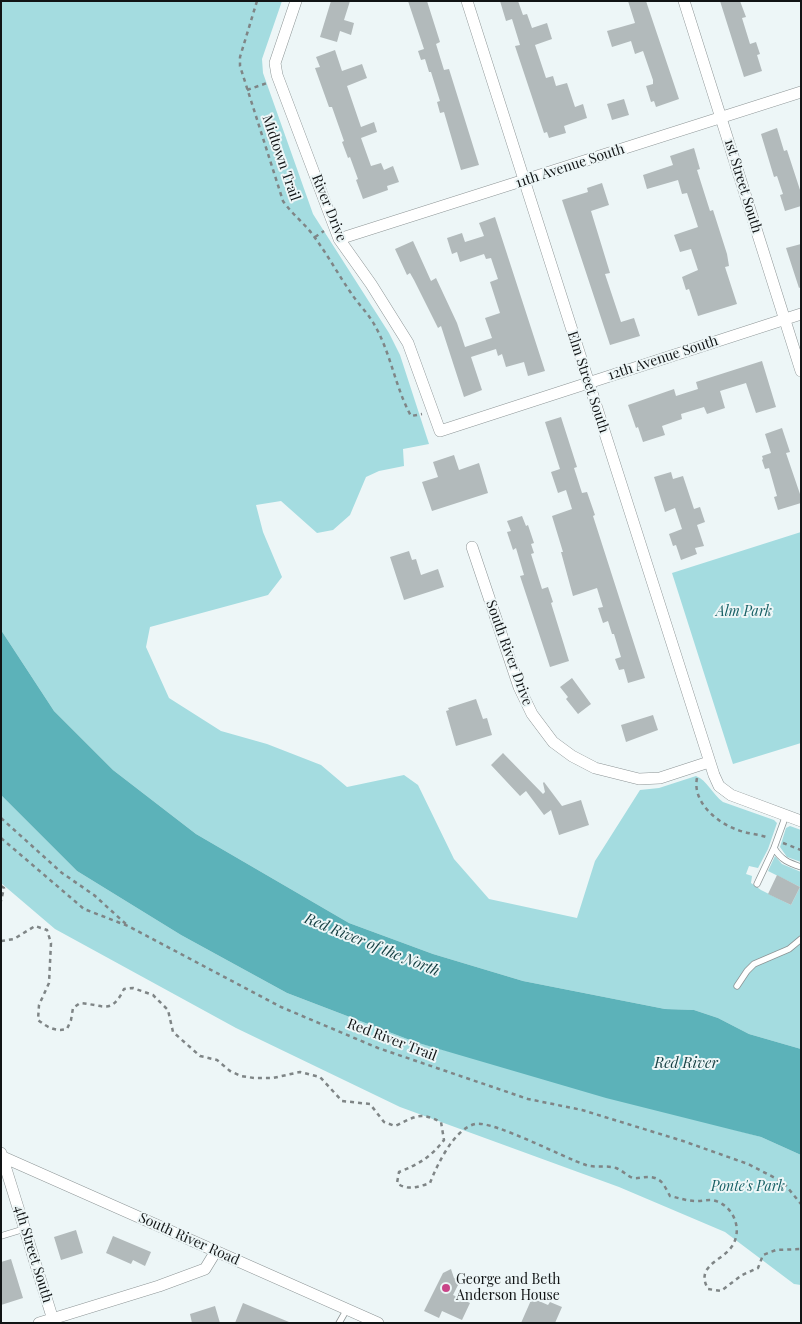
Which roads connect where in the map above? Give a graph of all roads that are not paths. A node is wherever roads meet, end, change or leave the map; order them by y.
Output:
1 (296, 1) edge
2 (467, 1) edge
3 (684, 1) edge
4 (801, 92) edge
5 (721, 117) junction
6 (523, 180) junction
7 (339, 239) junction
8 (801, 314) edge
9 (784, 319) junction
10 (801, 371) edge
11 (588, 382) junction
12 (440, 431) joint
13 (472, 548) dead end
14 (710, 762) junction
15 (786, 815) junction
16 (801, 821) edge
17 (774, 848) junction
18 (801, 867) edge
19 (757, 884) dead end
20 (801, 939) edge
21 (738, 986) dead end
22 (2, 1155) edge
23 (24, 1229) junction
24 (1, 1236) edge
25 (216, 1251) junction
26 (347, 1309) junction
27 (54, 1321) edge
28 (39, 1323) edge
29 (339, 1323) edge
30 (378, 1323) edge

1 - 7 street, River Drive
2 - 6 street, Elm Street South
3 - 5 street, 1st Street South
4 - 5 street, 11th Avenue South
5 - 6 street, 11th Avenue South
5 - 9 street, 1st Street South
6 - 7 street, 11th Avenue South
6 - 11 street, Elm Street South
7 - 12 street, River Drive
8 - 9 street, 12th Avenue South
9 - 10 street, 1st Street South
9 - 11 street, 12th Avenue South
11 - 12 street, 12th Avenue South
11 - 14 street, Elm Street South
13 - 14 street, South River Drive
14 - 15 street
15 - 16 street
15 - 17 lane
17 - 18 lane
17 - 19 lane
20 - 21 lane
22 - 23 street, 4th Street South
22 - 25 street, South River Road
23 - 24 lane
23 - 27 street, 4th Street South
25 - 26 street, South River Road
25 - 27 street
26 - 29 lane
26 - 30 street, South River Road
27 - 28 street

